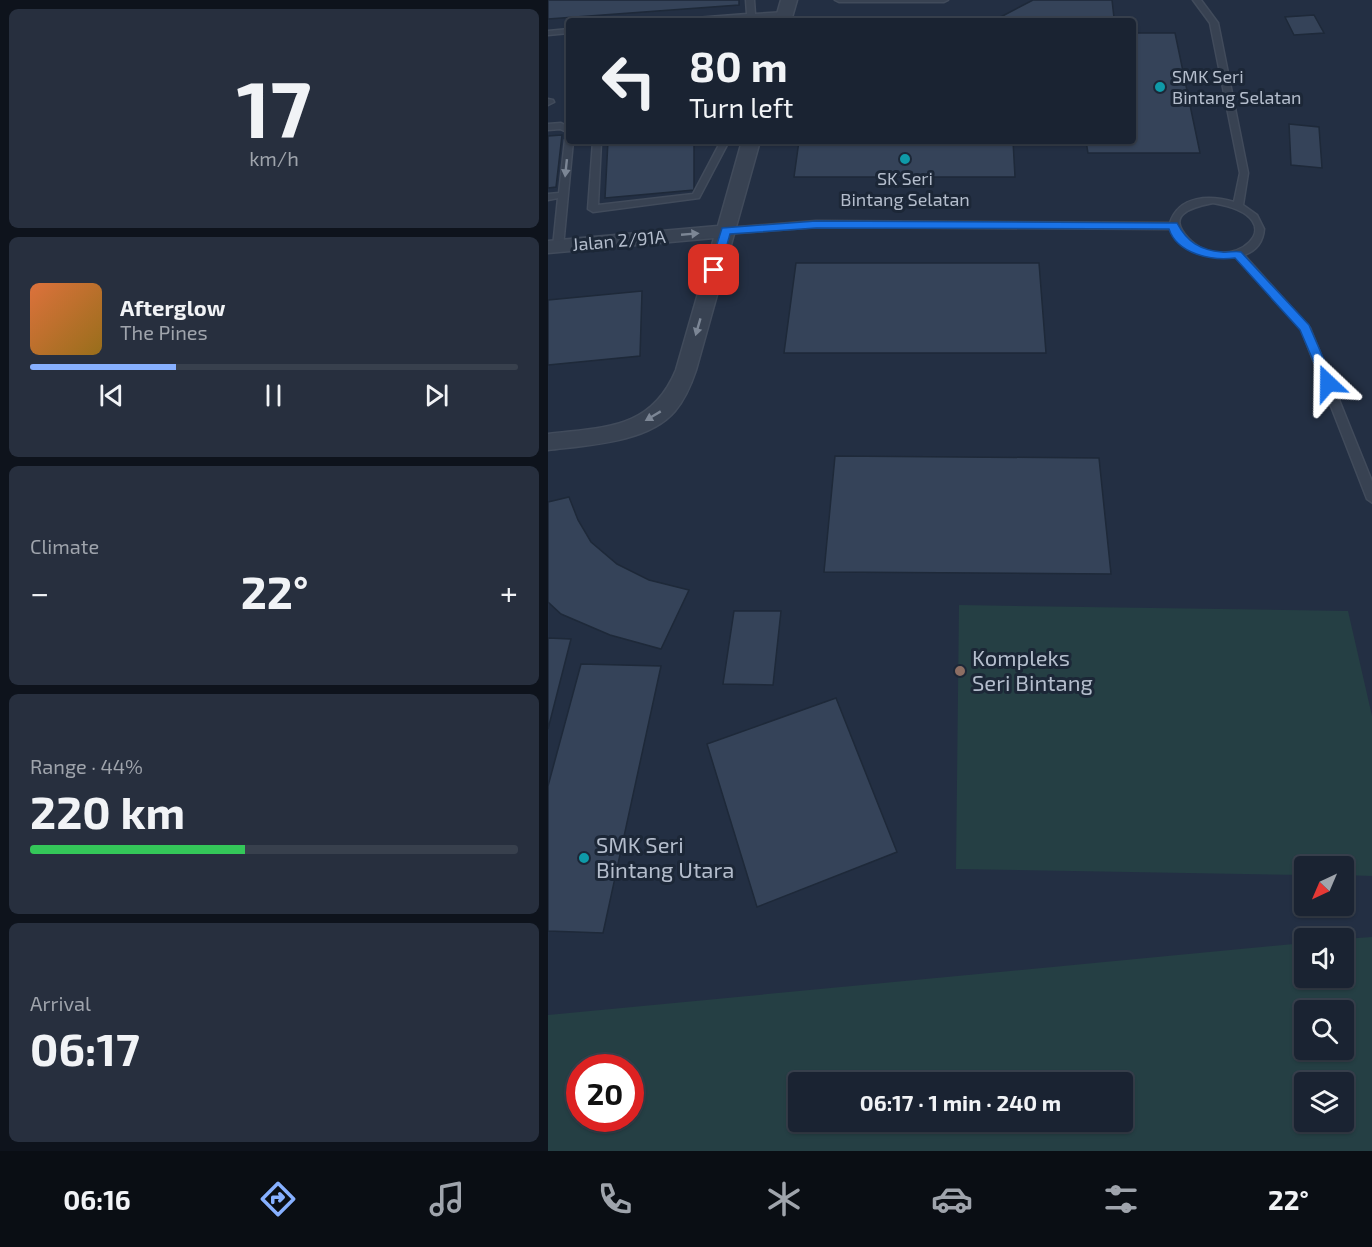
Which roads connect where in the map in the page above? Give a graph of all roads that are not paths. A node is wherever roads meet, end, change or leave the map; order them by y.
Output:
1 (750, 0) edge
2 (839, 0) edge
3 (944, 0) edge
4 (1197, 0) edge
5 (786, 12) edge
6 (751, 15) junction
7 (731, 18) edge
8 (566, 23) edge
9 (548, 24) edge
10 (566, 31) edge
11 (548, 33) edge
12 (548, 127) edge
13 (566, 128) edge
14 (569, 144) edge
15 (597, 144) edge
16 (723, 144) edge
17 (750, 144) edge
18 (563, 195) junction
19 (548, 197) edge
20 (1238, 206) junction
21 (1174, 226) junction
22 (726, 231) junction
23 (553, 247) edge
24 (1238, 254) junction
25 (548, 442) edge
26 (1373, 499) edge

1 - 6 lane
2 - 3 lane
4 - 20 lane
5 - 6 lane
6 - 7 lane
8 - 9 lane
10 - 11 lane
12 - 13 lane
14 -> 18 lane
15 - 16 lane
17 - 22 street
18 - 19 lane
18 - 23 lane
20 - 21 lane
20 - 24 lane
21 - 22 lane
21 - 24 lane
23 -> 22 street, Jalan 2/91A
22 -> 25 street
24 - 26 lane

